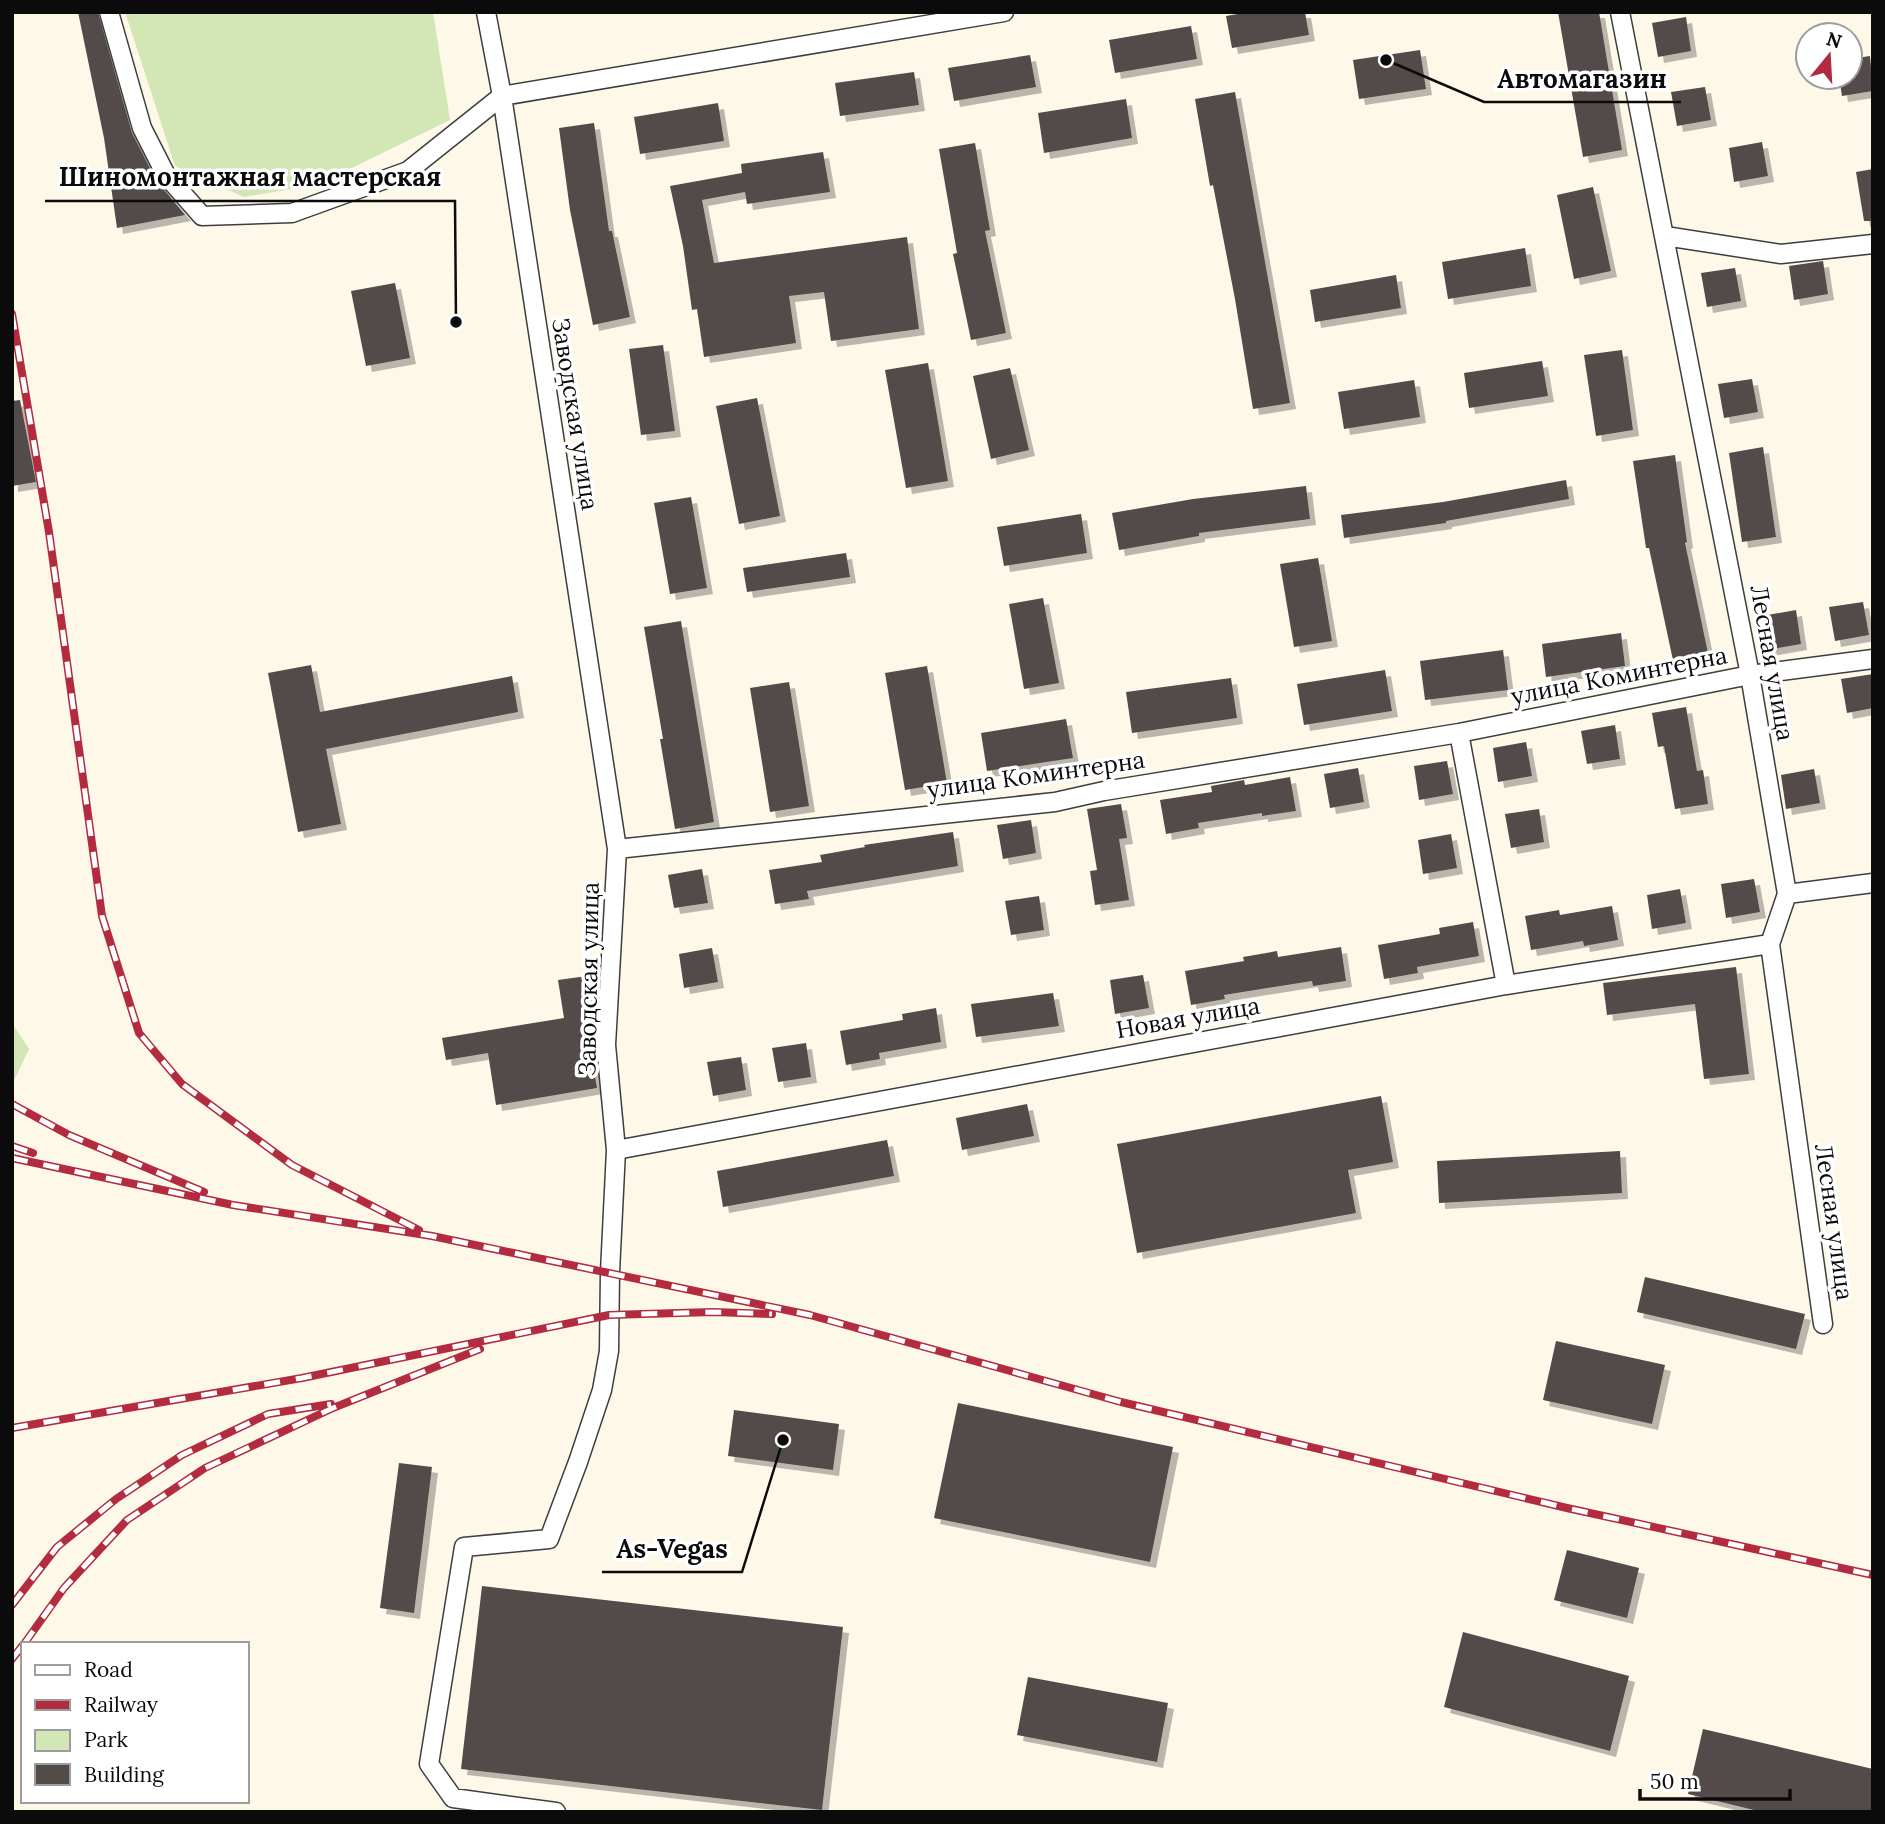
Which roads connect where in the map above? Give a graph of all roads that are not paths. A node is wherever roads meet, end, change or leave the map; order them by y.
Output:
1 (109, 12) edge
2 (485, 12) edge
3 (1004, 12) edge
4 (1620, 12) edge
5 (502, 96) junction
6 (1665, 236) junction
7 (1873, 244) edge
8 (1873, 659) edge
9 (1750, 675) junction
10 (1459, 733) junction
11 (617, 849) junction
12 (1873, 883) edge
13 (1787, 894) junction
14 (1770, 944) junction
15 (1506, 985) junction
16 (616, 1150) junction
17 (1823, 1324) dead end
18 (556, 1812) edge

1 - 5 street
2 - 5 street, Заводская улица
3 - 5 street
4 - 6 street, Лесная улица
5 - 11 street, Заводская улица
6 - 7 street
6 - 9 street, Лесная улица
8 - 9 street, улица Коминтерна
9 - 10 street, улица Коминтерна
9 - 13 street, Лесная улица
10 - 11 street, улица Коминтерна
10 - 15 street
11 - 16 street, Заводская улица
12 - 13 street
13 - 14 street, Лесная улица
14 - 15 street, Новая улица
14 - 17 street, Лесная улица
15 - 16 street, Новая улица
16 - 18 street, Заводская улица

